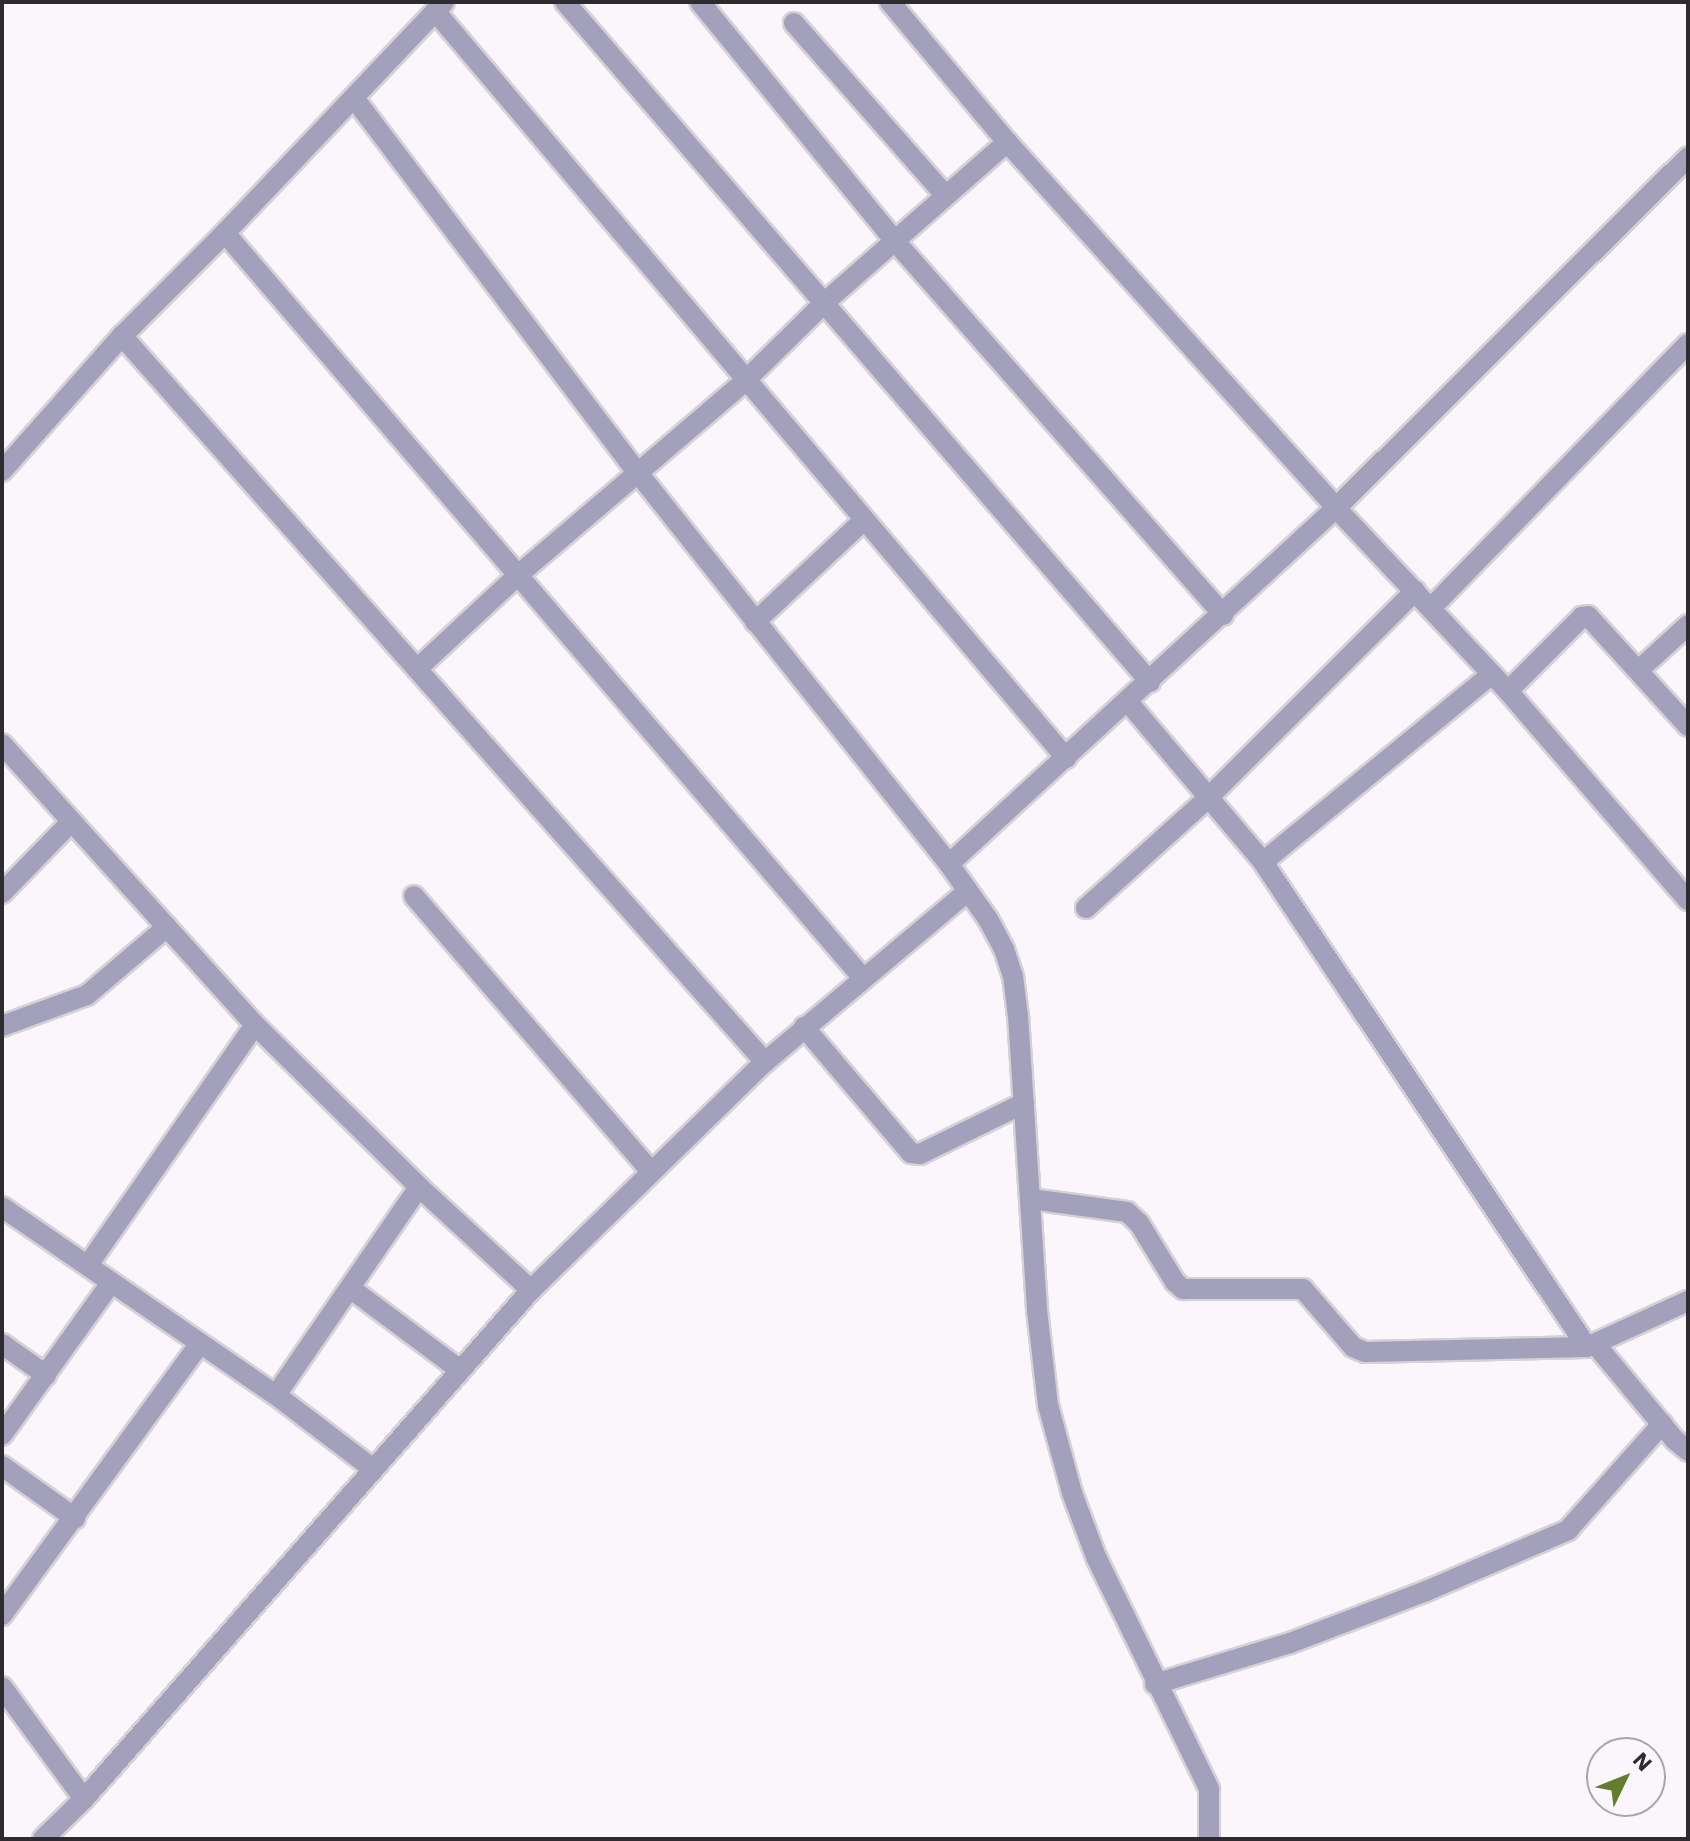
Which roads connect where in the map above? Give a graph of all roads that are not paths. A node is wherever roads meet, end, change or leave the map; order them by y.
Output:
1 (565, 2) edge
2 (700, 2) edge
3 (890, 2) edge
4 (440, 6) edge
5 (794, 23) dead end
6 (354, 98) junction
7 (1007, 142) junction
8 (1688, 157) edge
9 (946, 196) junction
10 (225, 233) junction
11 (894, 240) junction
12 (824, 303) junction
13 (122, 336) junction
14 (1688, 344) edge
15 (745, 381) junction
16 (2, 471) edge
17 (638, 473) junction
18 (1336, 508) junction
19 (864, 520) junction
20 (517, 576) junction
21 (1415, 591) junction
22 (1431, 608) junction
23 (1223, 615) junction
24 (755, 622) junction
25 (1688, 625) edge
26 (417, 669) junction
27 (1640, 669) junction
28 (1492, 674) junction
29 (1150, 682) junction
30 (1508, 691) junction
31 (1128, 702) junction
32 (1688, 726) edge
33 (2, 744) edge
34 (1066, 758) junction
35 (1208, 798) junction
36 (72, 821) junction
37 (1263, 862) junction
38 (949, 864) junction
39 (968, 891) junction
40 (2, 893) edge
41 (414, 896) dead end
42 (1688, 900) edge
43 (1086, 908) dead end
44 (167, 927) junction
45 (862, 977) junction
46 (255, 1025) junction
47 (2, 1026) edge
48 (804, 1027) junction
49 (765, 1062) junction
50 (1024, 1103) junction
51 (651, 1172) junction
52 (419, 1187) junction
53 (1031, 1199) junction
54 (2, 1207) edge
55 (88, 1265) junction
56 (111, 1283) junction
57 (350, 1288) junction
58 (531, 1290) junction
59 (1688, 1301) edge
60 (200, 1343) junction
61 (2, 1344) edge
62 (1592, 1346) junction
63 (460, 1370) junction
64 (46, 1375) junction
65 (276, 1395) junction
66 (1662, 1424) junction
67 (2, 1435) edge
68 (1688, 1451) edge
69 (2, 1466) edge
70 (373, 1469) junction
71 (75, 1518) junction
72 (2, 1615) edge
73 (1155, 1684) junction
74 (2, 1687) edge
75 (84, 1799) junction
76 (43, 1839) edge
77 (1209, 1839) edge

1 - 12 street
2 - 11 street
3 - 7 street
4 - 6 street
4 - 15 street
5 - 9 street
6 - 10 street
6 - 17 street
7 - 9 street
7 - 18 street
8 - 18 street
9 - 11 street
10 - 13 street
10 - 20 street
11 - 12 street
11 - 23 street
12 - 15 street
12 - 29 street
13 - 16 street
13 - 26 street
14 - 22 street
15 - 17 street
15 - 19 street
17 - 20 street
17 - 24 street
18 - 21 street
18 - 23 street
19 - 24 street
19 - 34 street
20 - 26 street
20 - 45 street
21 - 22 street
21 - 35 street
22 - 28 street
23 - 29 street
24 - 38 street
25 - 27 street
26 - 49 street
27 - 30 street
27 - 32 street
28 - 30 street
28 - 37 street
29 - 31 street
30 - 42 street
31 - 34 street
31 - 35 street
33 - 36 street
34 - 38 street
35 - 37 street
35 - 43 street
36 - 40 street
36 - 44 street
37 - 62 street
38 - 39 street
39 - 45 street
39 - 50 street
41 - 51 street
44 - 46 street
44 - 47 street
45 - 48 street
46 - 52 street
46 - 55 street
48 - 49 street
48 - 50 street
49 - 51 street
50 - 53 street
51 - 58 street
52 - 57 street
52 - 58 street
53 - 62 street
53 - 73 street
54 - 55 street
55 - 56 street
56 - 60 street
56 - 64 street
57 - 63 street
57 - 65 street
58 - 63 street
59 - 62 street
60 - 65 street
60 - 71 street
61 - 64 street
62 - 66 street
63 - 70 street
64 - 67 street
65 - 70 street
66 - 68 street
66 - 73 street
69 - 71 street
70 - 75 street
71 - 72 street
73 - 77 street
74 - 75 street
75 - 76 street

